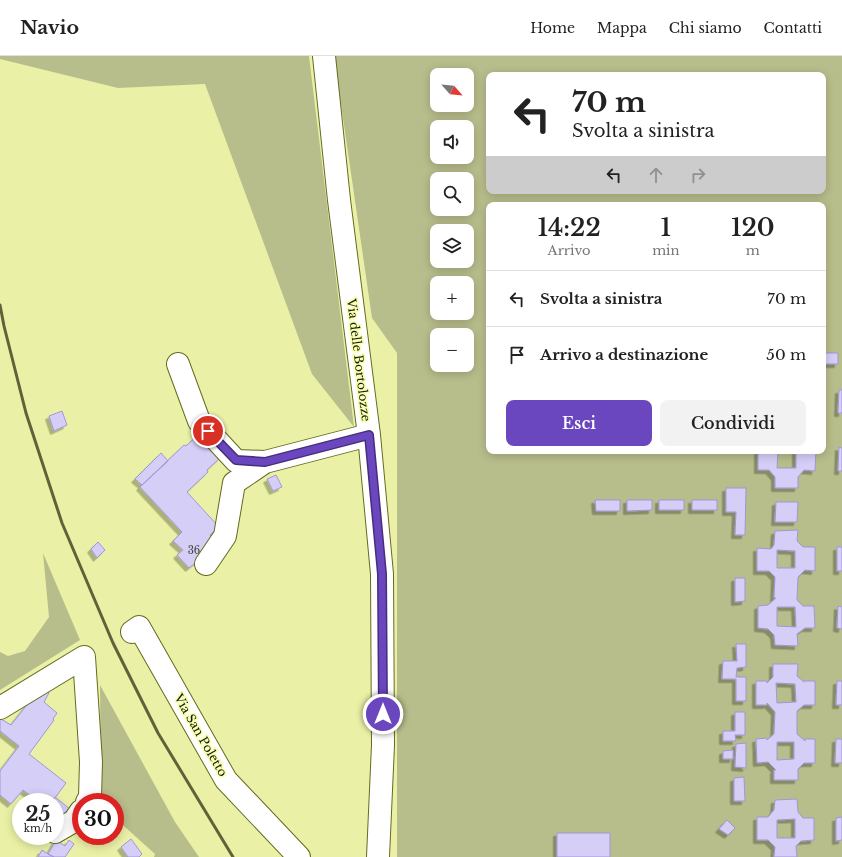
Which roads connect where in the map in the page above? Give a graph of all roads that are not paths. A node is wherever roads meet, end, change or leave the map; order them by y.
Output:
1 (324, 56) edge
2 (178, 364) dead end
3 (369, 435) junction
4 (265, 462) junction
5 (206, 564) dead end
6 (132, 632) dead end
7 (0, 708) edge
8 (90, 793) edge
9 (299, 857) edge
10 (378, 857) edge

1 - 3 street, Via delle Bortolozze
2 - 4 street
3 - 4 street
3 - 10 street, Via delle Bortolozze
4 - 5 street
6 - 9 street, Via San Poletto
7 - 8 street

